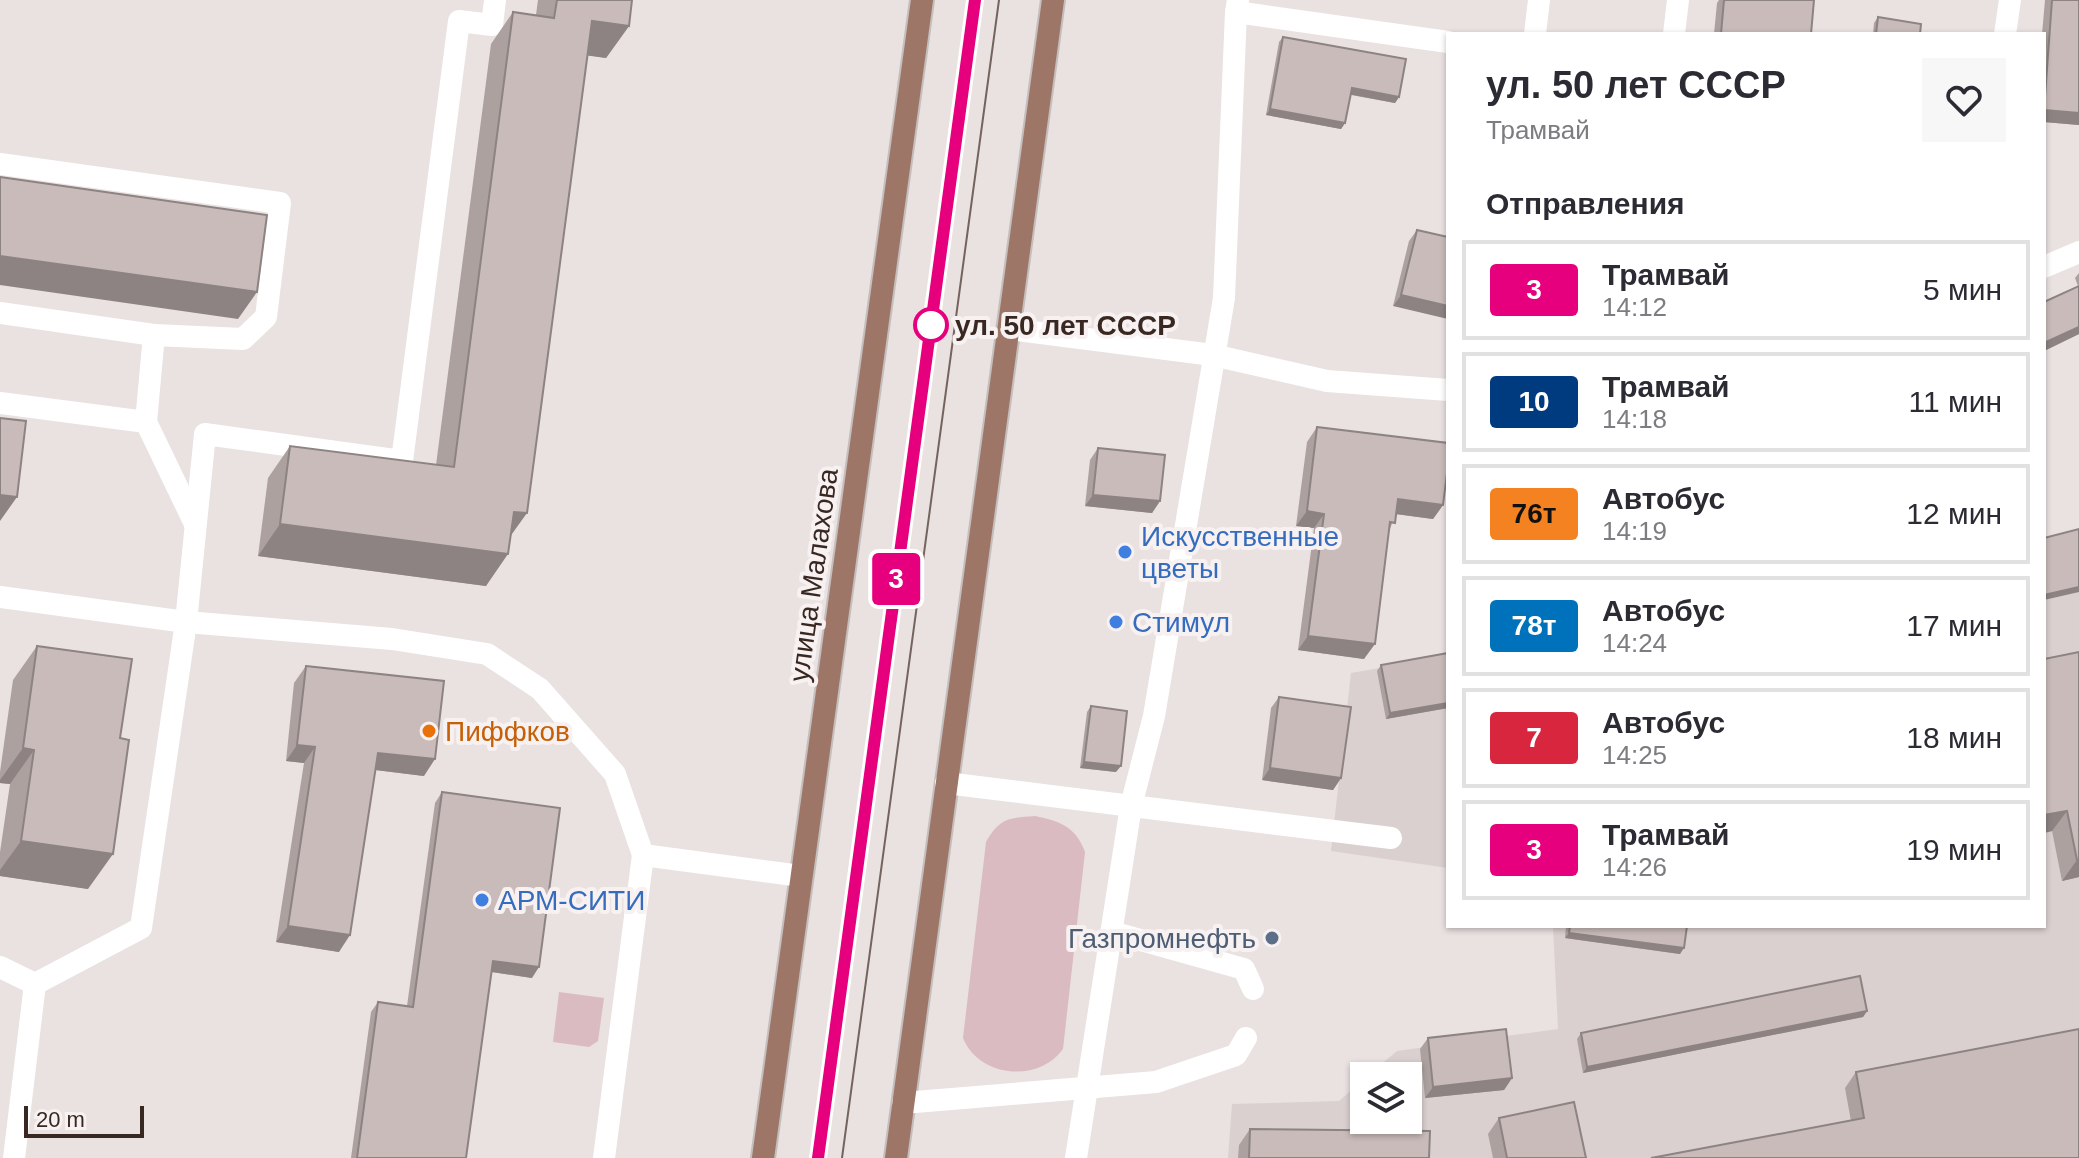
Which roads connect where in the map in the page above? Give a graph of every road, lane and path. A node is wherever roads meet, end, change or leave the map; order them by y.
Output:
1 (495, 0) edge
2 (922, 0) edge
3 (1053, 0) edge
4 (1539, 0) edge
5 (1678, 0) edge
6 (2010, 0) edge
7 (1237, 6) edge
8 (1535, 32) edge
9 (1674, 32) edge
10 (2005, 32) edge
11 (1446, 42) edge
12 (0, 164) edge
13 (2079, 252) edge
14 (2046, 266) edge
15 (0, 313) edge
16 (1009, 329) junction
17 (154, 335) junction
18 (1213, 355) junction
19 (1446, 390) edge
20 (0, 403) edge
21 (146, 422) junction
22 (196, 525) junction
23 (0, 597) edge
24 (186, 622) junction
25 (946, 783) junction
26 (1131, 806) junction
27 (1391, 838) dead end
28 (643, 855) junction
29 (801, 876) junction
30 (1112, 932) junction
31 (0, 967) edge
32 (35, 984) junction
33 (1253, 989) dead end
34 (1246, 1038) dead end
35 (1086, 1088) junction
36 (903, 1103) junction
37 (14, 1158) edge
38 (604, 1158) edge
39 (763, 1158) edge
40 (896, 1158) edge
41 (1076, 1158) edge

1 - 22 street
2 - 29 main road, улица Малахова
3 - 16 main road
4 - 8 street
5 - 9 street
6 - 10 street
7 - 11 street
7 - 18 street
12 - 17 street
13 - 14 street
15 - 17 street
16 - 18 street
16 - 25 main road
17 - 21 street
18 - 19 street
18 - 26 street
20 - 21 street
21 - 22 street
22 - 24 street
23 - 24 street
24 - 28 street
24 - 32 street
25 - 26 street
25 - 36 main road
26 - 27 street
26 - 30 street
28 - 29 street
28 - 38 street
29 - 39 main road, улица Малахова
30 - 33 street
30 - 35 street
31 - 32 street
32 - 37 street
34 - 35 street
35 - 36 street
35 - 41 street
36 - 40 main road

